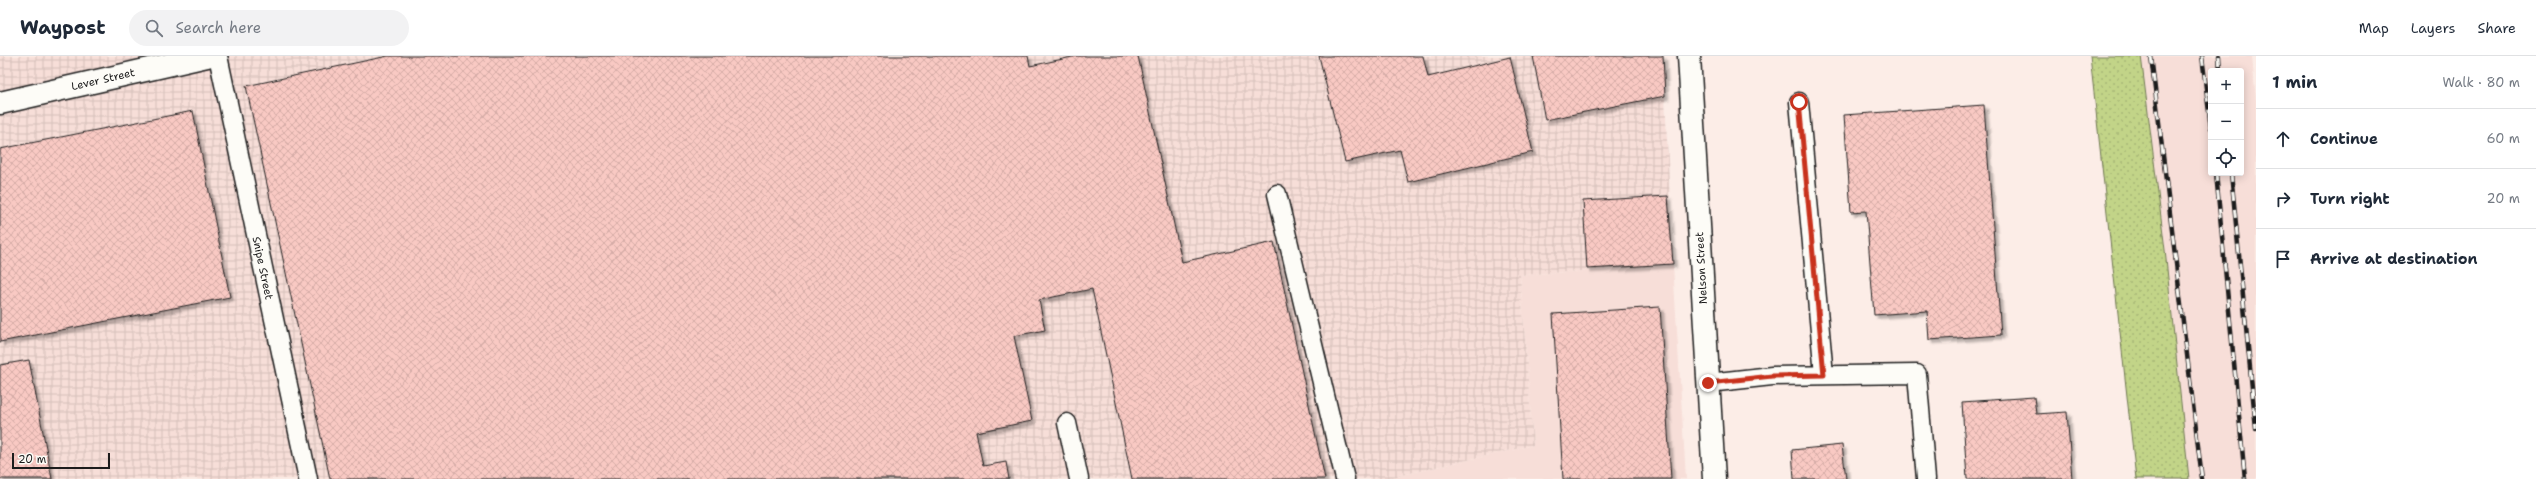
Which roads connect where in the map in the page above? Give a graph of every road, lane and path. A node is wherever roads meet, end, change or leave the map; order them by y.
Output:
1 (206, 56) edge
2 (218, 56) edge
3 (1689, 56) edge
4 (0, 102) edge
5 (1799, 102) dead end
6 (1277, 194) dead end
7 (1824, 375) junction
8 (1708, 383) junction
9 (1067, 423) dead end
10 (308, 479) edge
11 (1079, 479) edge
12 (1345, 479) edge
13 (1714, 479) edge
14 (1926, 479) edge

1 - 4 street, Lever Street
2 - 10 lane, Snipe Street
3 - 8 street, Nelson Street
5 - 7 lane
6 - 12 lane
7 - 8 lane
7 - 14 lane
8 - 13 street, Nelson Street
9 - 11 lane

